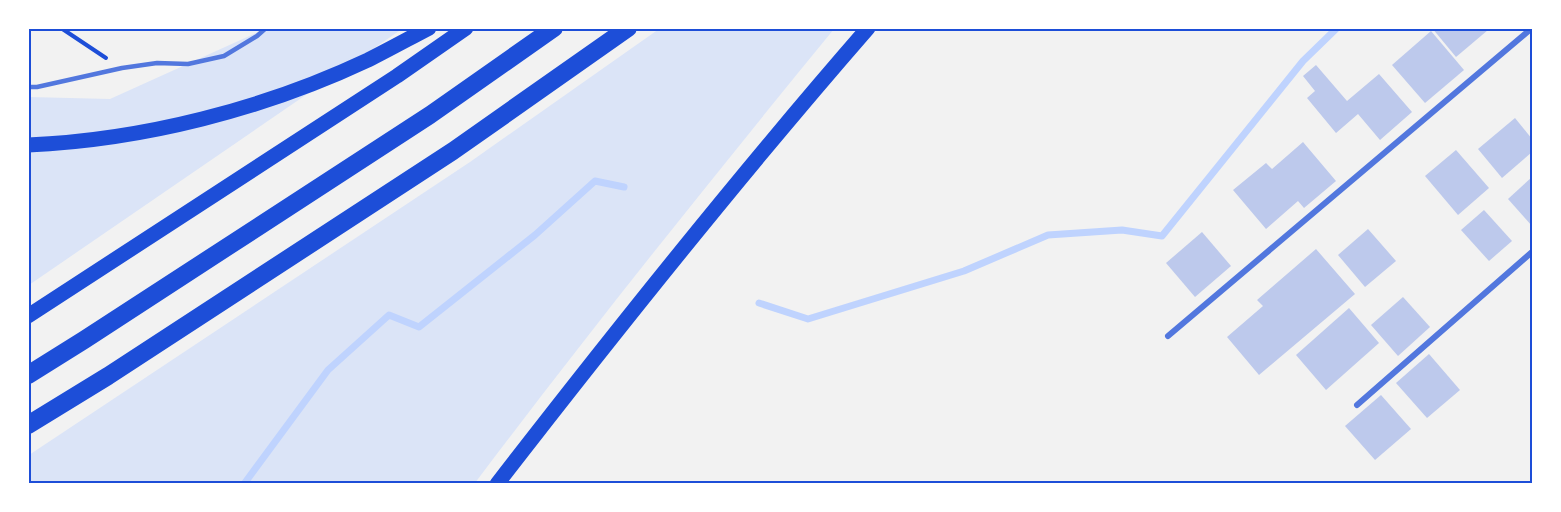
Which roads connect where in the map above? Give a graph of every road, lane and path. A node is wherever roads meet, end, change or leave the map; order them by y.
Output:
1 (61, 28) edge
2 (266, 28) edge
3 (429, 28) edge
4 (466, 28) edge
5 (554, 28) edge
6 (628, 28) edge
7 (868, 28) edge
8 (1532, 28) edge
9 (122, 68) junction
10 (28, 87) edge
11 (28, 145) edge
12 (1533, 252) edge
13 (28, 316) edge
14 (1168, 336) dead end
15 (28, 375) edge
16 (1357, 405) dead end
17 (28, 425) edge
18 (497, 483) edge

1 - 9 path
2 - 9 lane
3 - 11 main road
4 - 13 main road
5 - 15 highway
6 - 17 highway
7 - 18 main road
8 - 14 street
9 - 10 lane
12 - 16 street

